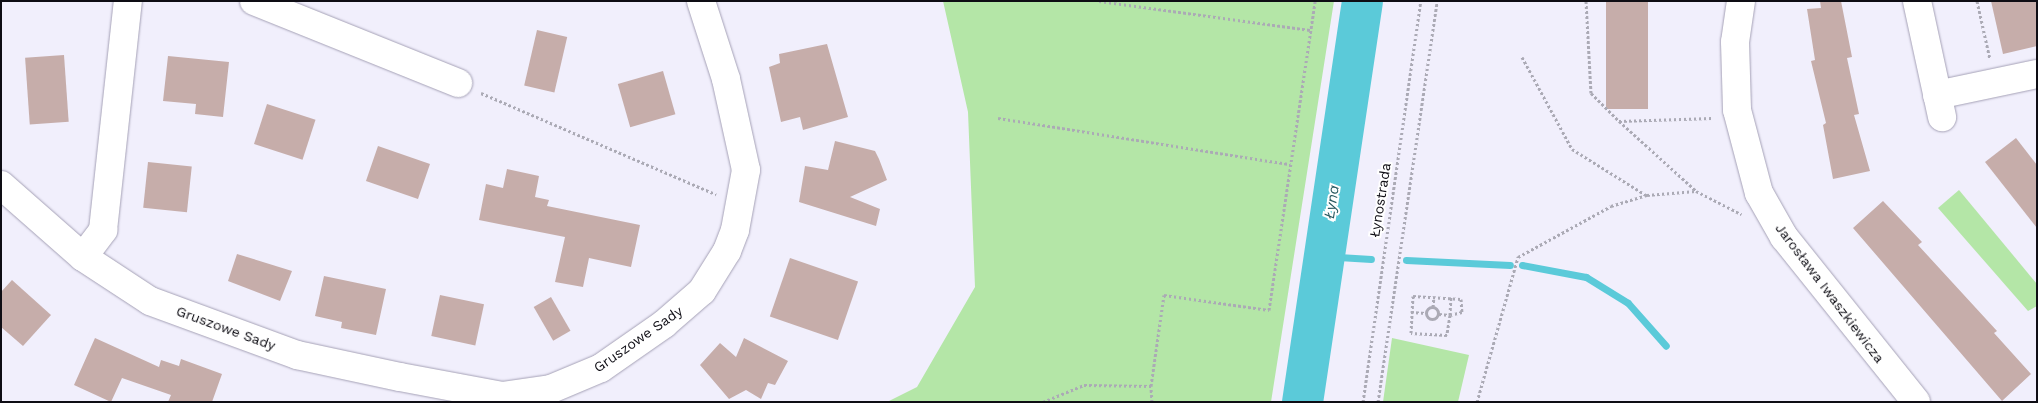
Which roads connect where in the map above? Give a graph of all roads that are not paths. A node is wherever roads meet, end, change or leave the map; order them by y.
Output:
1 (128, 1) edge
2 (254, 1) edge
3 (701, 1) edge
4 (1741, 1) edge
5 (1917, 1) edge
6 (2037, 74) edge
7 (458, 83) road end
8 (1, 185) edge
9 (83, 257) junction
10 (1916, 402) edge

1 - 9 street
2 - 7 street
3 - 9 street, Gruszowe Sady
4 - 10 street, Jarosława Iwaszkiewicza
5 - 6 street
8 - 9 street, Gruszowe Sady

